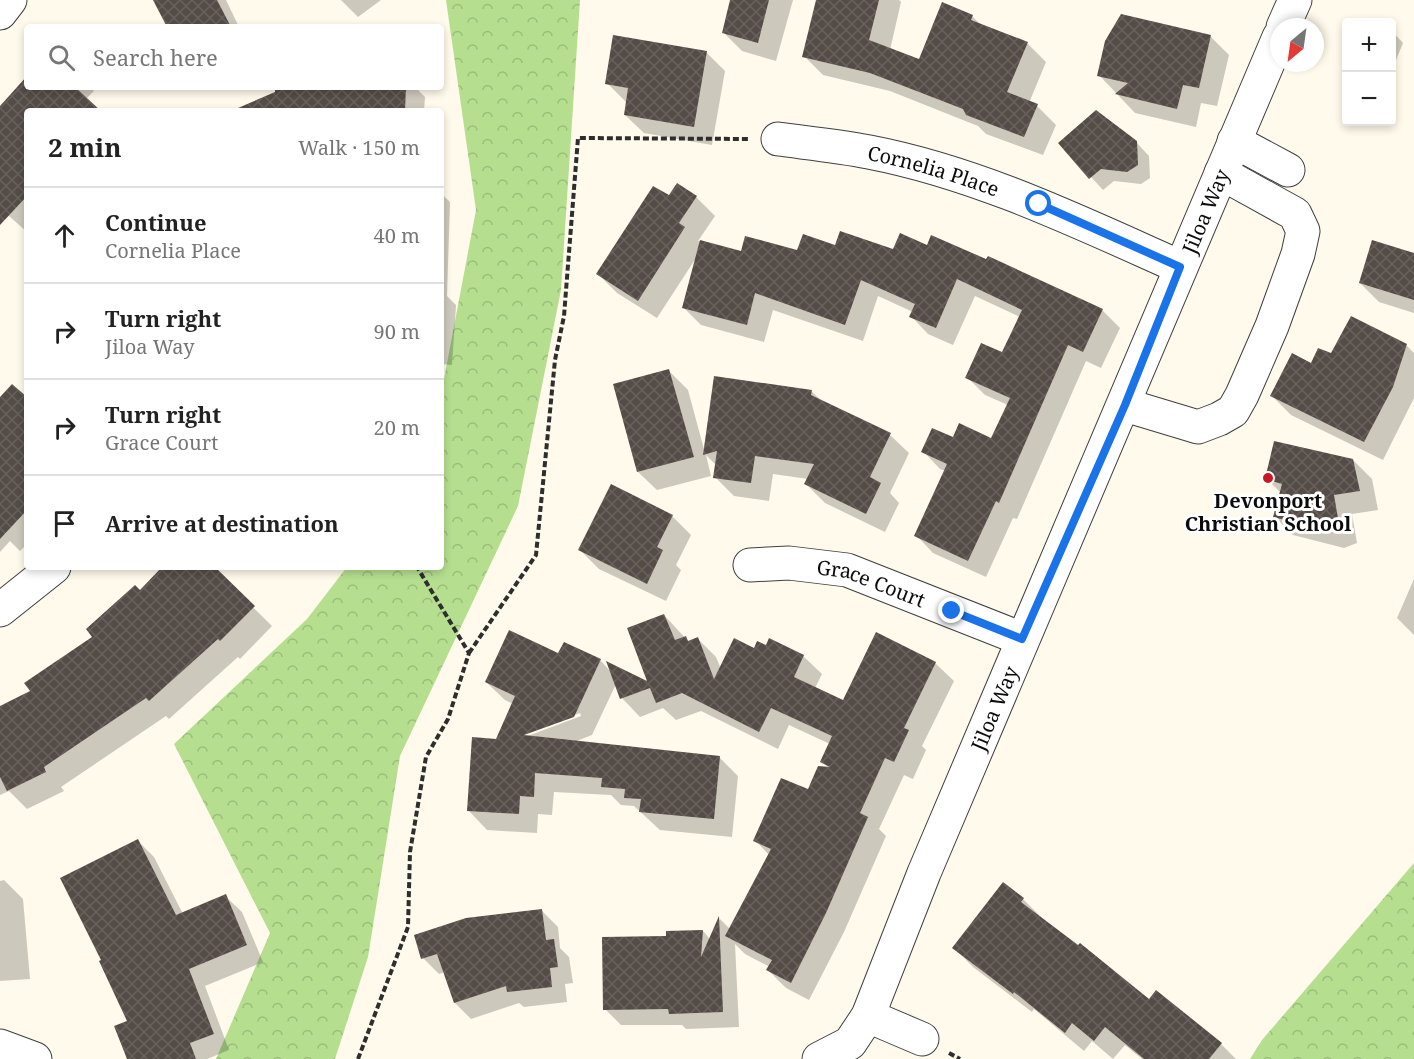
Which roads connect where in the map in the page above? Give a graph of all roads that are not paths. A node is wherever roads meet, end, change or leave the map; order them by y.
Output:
1 (10, 0) edge
2 (1295, 0) edge
3 (0, 13) edge
4 (1287, 18) edge
5 (1270, 58) edge
6 (778, 139) road end
7 (1234, 141) junction
8 (1288, 170) dead end
9 (1221, 172) junction
10 (1180, 267) junction
11 (1125, 405) junction
12 (750, 565) dead end
13 (50, 570) edge
14 (0, 610) edge
15 (1022, 639) junction
16 (868, 1016) junction
17 (922, 1039) dead end
18 (0, 1046) edge
19 (35, 1059) edge
20 (819, 1059) edge

1 - 3 street
2 - 4 street
5 - 7 street, Jiloa Way
6 - 10 street, Cornelia Place
7 - 8 street
7 - 9 street, Jiloa Way
9 - 10 street, Jiloa Way
9 - 11 street
10 - 11 street, Jiloa Way
11 - 15 street, Jiloa Way
12 - 15 street, Grace Court
13 - 14 street
15 - 16 street, Jiloa Way
16 - 17 street
16 - 20 street, Jiloa Way
18 - 19 street

